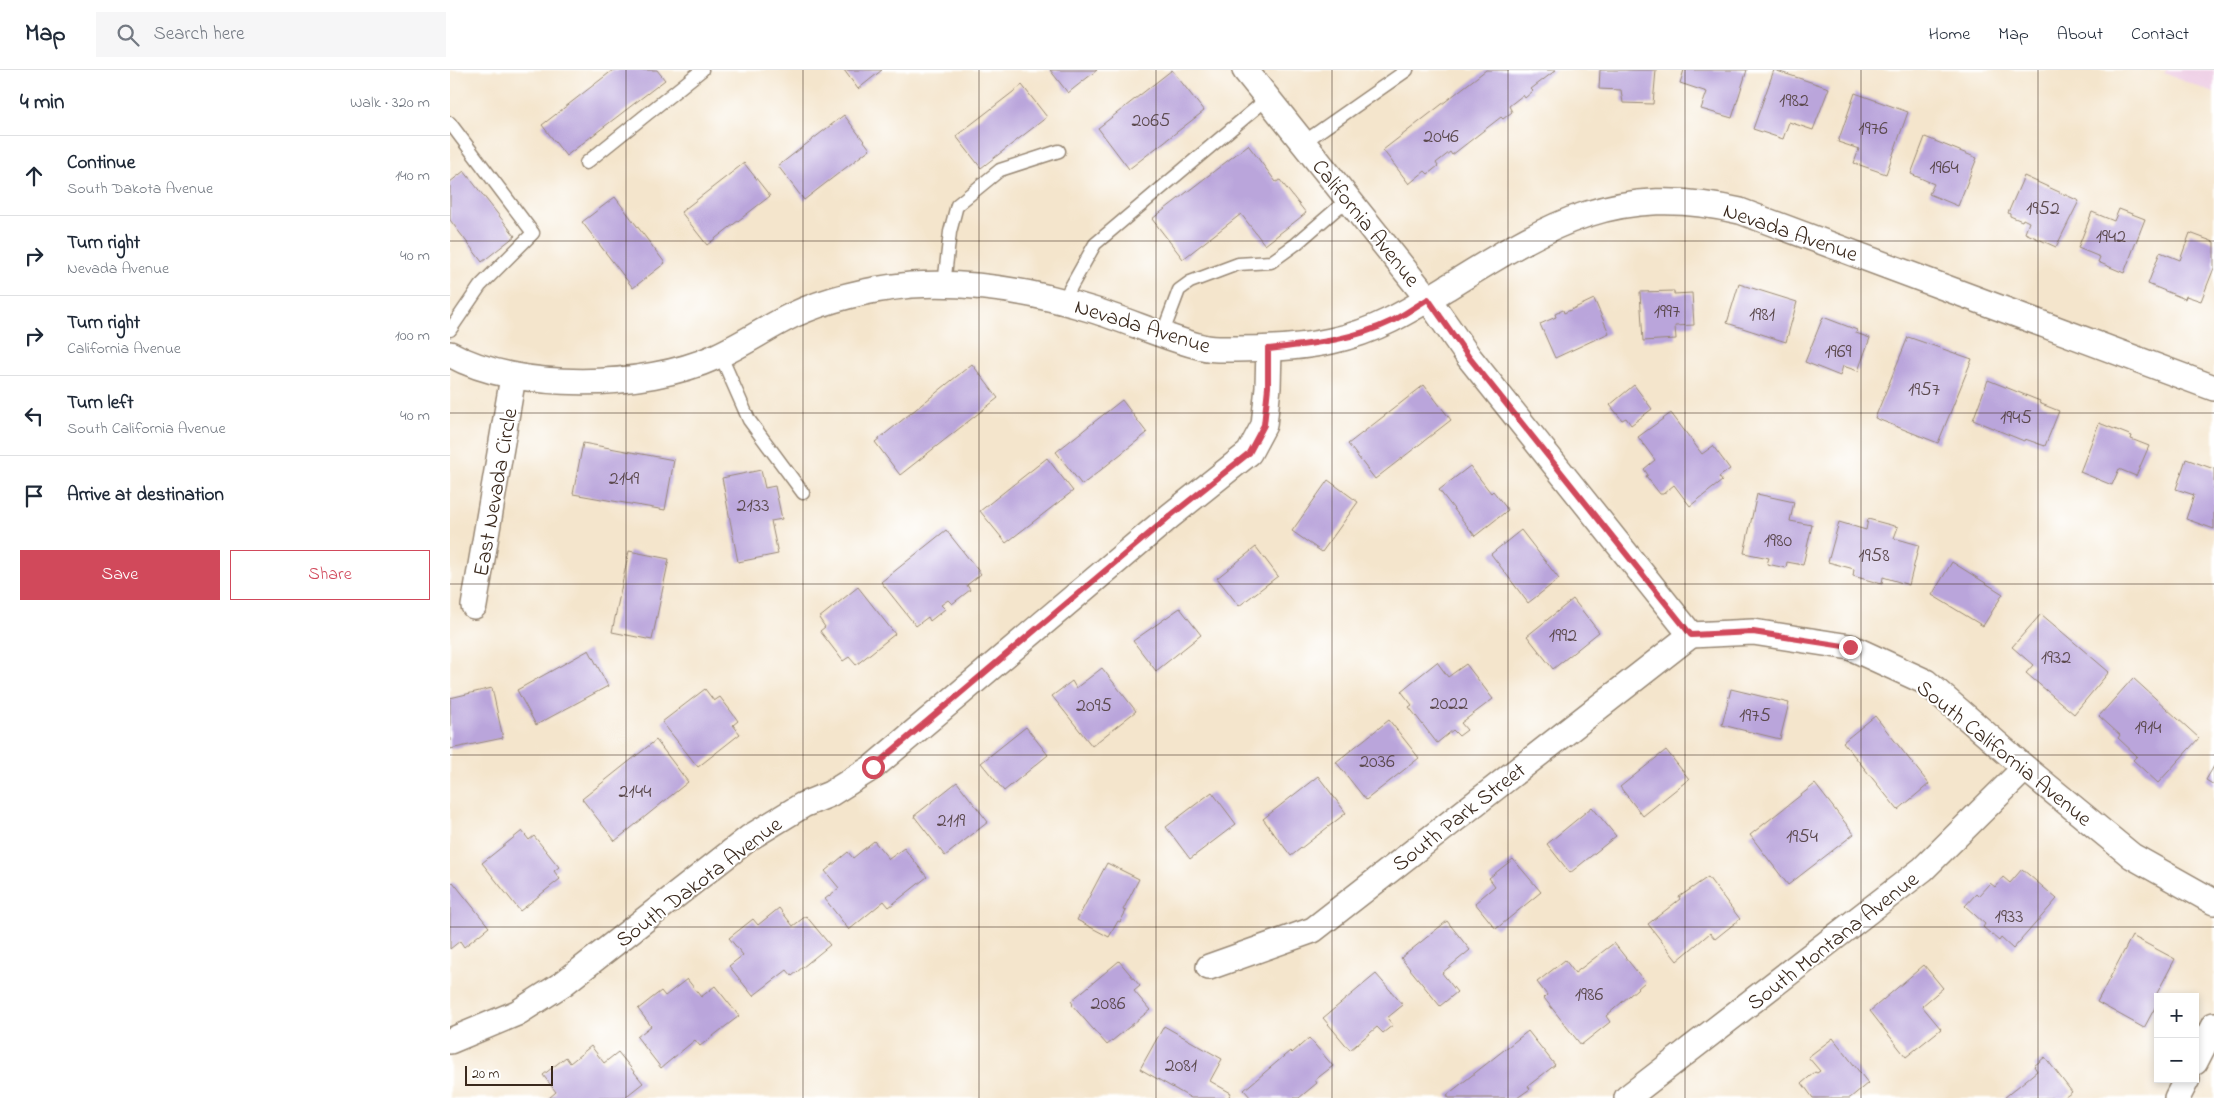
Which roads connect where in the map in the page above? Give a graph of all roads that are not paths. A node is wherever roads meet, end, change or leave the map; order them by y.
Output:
1 (702, 70) edge
2 (1246, 70) edge
3 (1408, 70) edge
4 (1268, 98) junction
5 (450, 123) edge
6 (1304, 142) junction
7 (1060, 151) dead end
8 (586, 163) dead end
9 (1348, 198) junction
10 (944, 285) junction
11 (1428, 299) junction
12 (1063, 301) junction
13 (450, 330) edge
14 (1162, 335) junction
15 (1268, 349) junction
16 (450, 354) edge
17 (720, 354) junction
18 (513, 377) junction
19 (2214, 388) edge
20 (803, 493) dead end
21 (474, 606) dead end
22 (1691, 635) junction
23 (2025, 768) junction
24 (2214, 902) edge
25 (1209, 967) dead end
26 (2214, 1024) edge
27 (450, 1041) edge
28 (2199, 1054) edge
29 (2185, 1083) edge
30 (1627, 1098) edge
31 (2177, 1098) edge

1 - 8 lane
2 - 4 street, California Avenue
3 - 6 lane
4 - 6 street, California Avenue
4 - 12 lane
5 - 13 lane
6 - 9 street, California Avenue
7 - 10 lane
9 - 11 street, California Avenue
9 - 14 lane
10 - 12 street, Nevada Avenue
10 - 17 street, Nevada Avenue
11 - 15 street, Nevada Avenue
11 - 19 street, Nevada Avenue
11 - 22 street, California Avenue
12 - 14 street, Nevada Avenue
14 - 15 street, Nevada Avenue
15 - 27 street, South Dakota Avenue
16 - 18 street, Nevada Avenue
17 - 18 street, Nevada Avenue
17 - 20 lane
18 - 21 street, East Nevada Circle
22 - 23 street, South California Avenue
22 - 25 street, South Park Street
23 - 24 street, South California Avenue
23 - 30 street, South Montana Avenue
26 - 28 street
29 - 31 street

